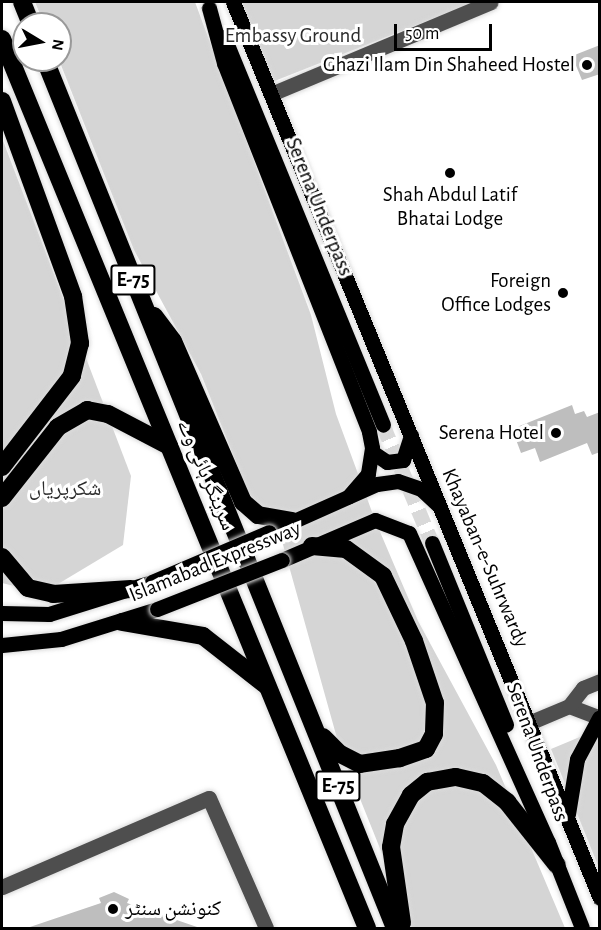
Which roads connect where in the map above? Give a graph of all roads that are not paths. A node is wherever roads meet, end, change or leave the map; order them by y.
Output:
1 (233, 2) edge
2 (491, 2) edge
3 (207, 5) edge
4 (2, 39) edge
5 (50, 72) edge
6 (271, 94) junction
7 (2, 101) edge
8 (139, 295) junction
9 (383, 425) tunnel mouth
10 (411, 435) junction
11 (169, 446) junction
12 (372, 452) junction
13 (2, 467) edge
14 (348, 497) junction
15 (2, 498) edge
16 (442, 511) junction
17 (292, 521) junction
18 (432, 543) tunnel mouth
19 (312, 546) junction
20 (2, 557) edge
21 (131, 589) junction
22 (2, 613) edge
23 (122, 622) junction
24 (2, 645) edge
25 (600, 681) edge
26 (270, 689) junction
27 (569, 706) junction
28 (599, 718) edge
29 (531, 722) junction
30 (318, 732) junction
31 (567, 817) junction
32 (548, 842) junction
33 (557, 865) junction
34 (2, 887) edge
35 (600, 898) edge
36 (266, 928) edge
37 (367, 928) edge
38 (395, 928) edge
39 (403, 928) edge
40 (582, 928) edge

1 - 6 main road, Khayaban-e-Suhrwardy
2 - 6 street
3 - 9 main road, Serena Underpass
3 - 12 main road
4 - 11 highway, سرینگر ہائی وے / E-75
5 - 8 highway, سرینگر ہائی وے / E-75
6 - 10 main road, Khayaban-e-Suhrwardy
7 - 13 highway
8 - 17 highway
8 - 30 highway, سرینگر ہائی وے / E-75
10 - 12 main road
10 - 16 main road, Khayaban-e-Suhrwardy
11 - 15 highway
11 - 26 highway, سرینگر ہائی وے / E-75
12 - 14 main road
14 - 16 main road, Islamabad Expressway
14 - 17 main road, Islamabad Expressway
16 - 29 main road, Khayaban-e-Suhrwardy
17 - 21 main road, Islamabad Expressway, bridge
18 - 32 main road, Serena Underpass
19 - 23 main road, Islamabad Expressway, bridge
19 - 30 highway
19 - 32 main road, Islamabad Expressway
20 - 21 highway
21 - 22 main road, Islamabad Expressway
23 - 24 main road, Islamabad Expressway
23 - 26 highway
25 - 27 street
26 - 37 highway, سرینگر ہائی وے / E-75
27 - 28 street
27 - 29 street
28 - 31 main road
29 - 31 main road, Khayaban-e-Suhrwardy
30 - 38 highway, سرینگر ہائی وے / E-75
31 - 35 main road, Khayaban-e-Suhrwardy
32 - 33 main road
33 - 39 highway
33 - 40 main road
34 - 36 street

